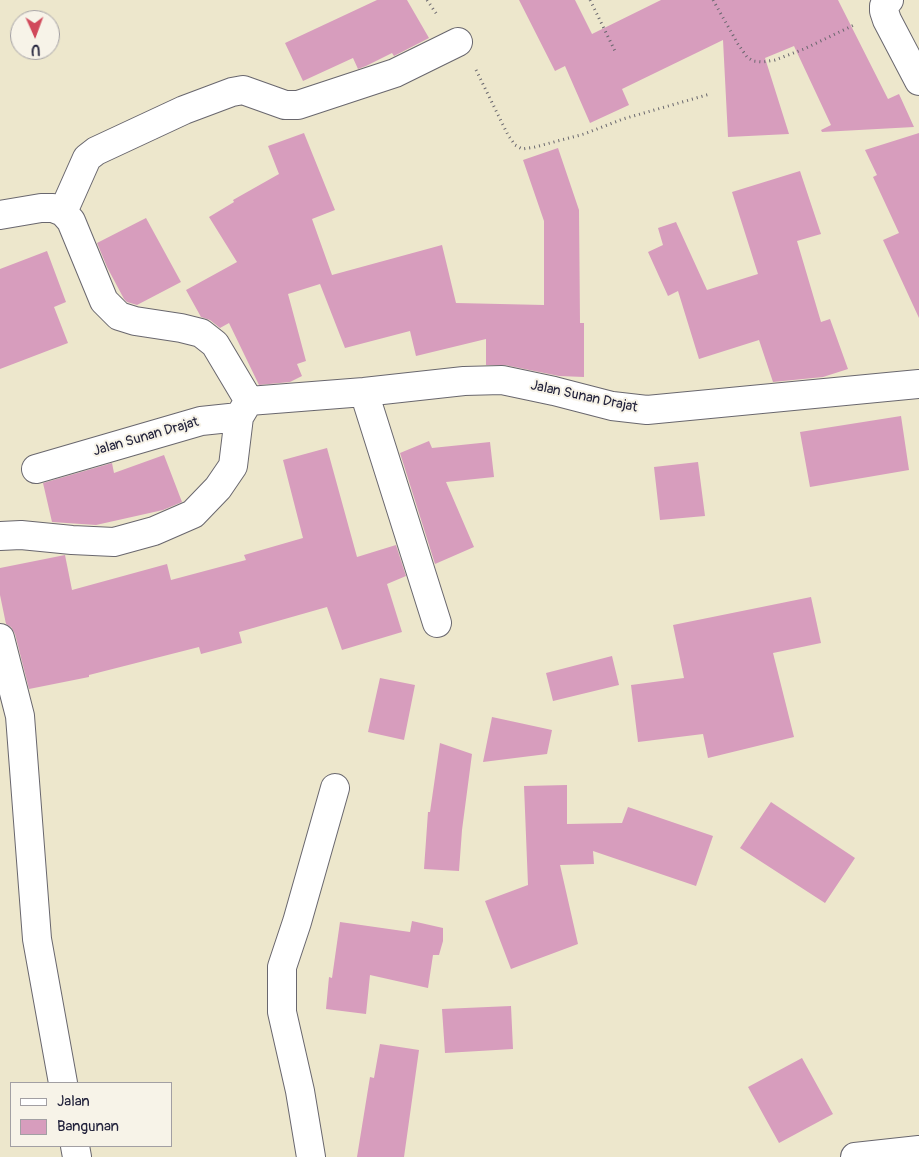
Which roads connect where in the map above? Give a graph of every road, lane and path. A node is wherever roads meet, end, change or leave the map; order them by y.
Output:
1 (590, 0) edge
2 (713, 0) edge
3 (886, 5) edge
4 (458, 42) joint
5 (616, 52) dead end
6 (919, 81) edge
7 (710, 94) dead end
8 (63, 212) junction
9 (0, 215) edge
10 (919, 384) edge
11 (364, 392) junction
12 (244, 409) junction
13 (36, 469) dead end
14 (0, 536) edge
15 (437, 624) dead end
16 (0, 638) edge
17 (335, 788) dead end
18 (63, 1082) edge
19 (919, 1150) edge
20 (311, 1157) edge
21 (855, 1157) edge

1 - 5 path
2 - 3 path
3 - 6 street
4 - 7 path
4 - 8 street
8 - 9 street
8 - 12 street
10 - 11 street, Jalan Sunan Drajat
11 - 12 street, Jalan Sunan Drajat
11 - 15 street
12 - 13 street, Jalan Sunan Drajat
12 - 14 street
16 - 18 street
17 - 20 street
19 - 21 street

